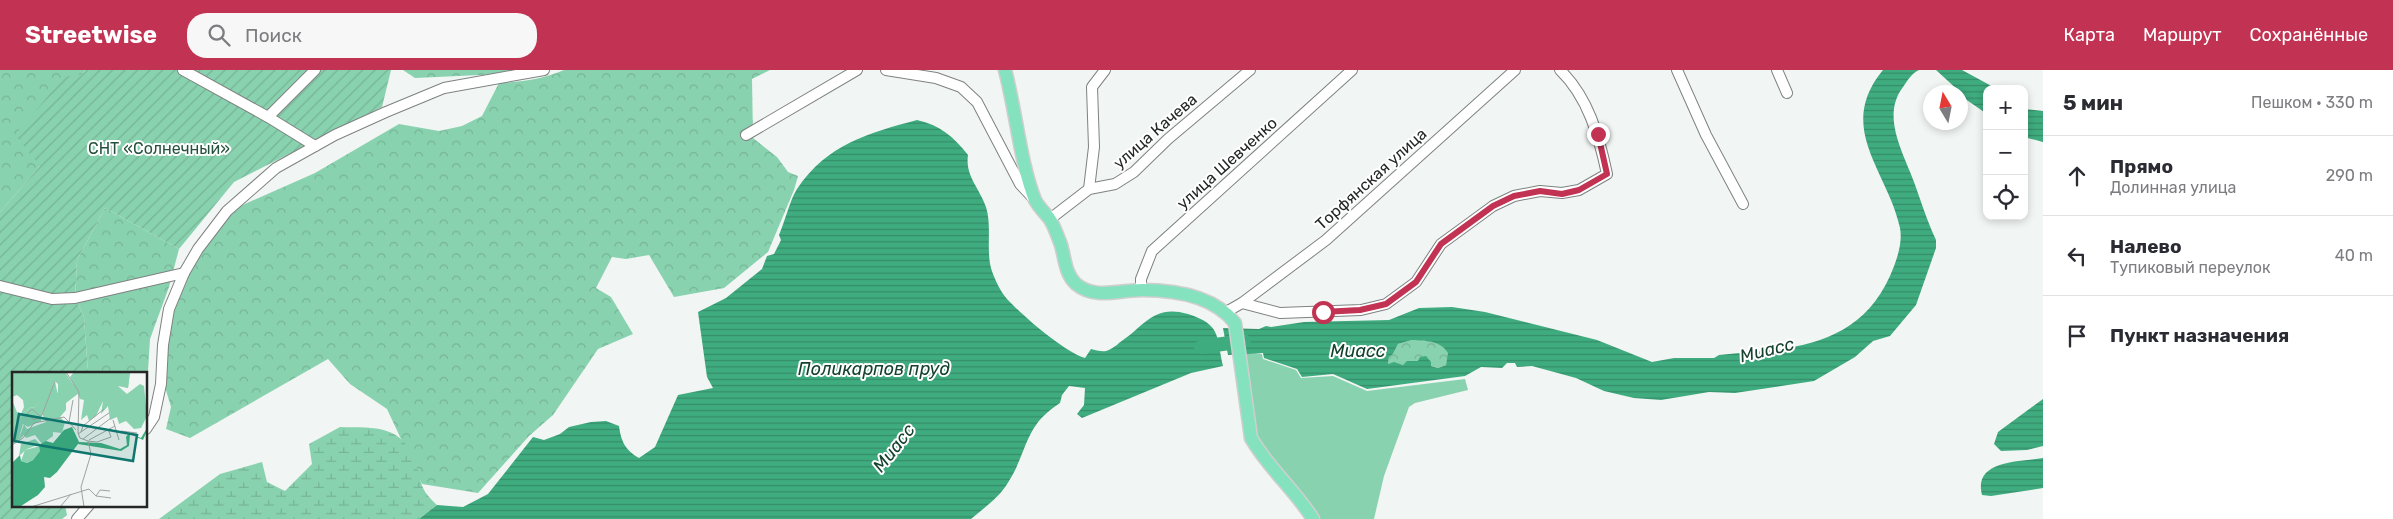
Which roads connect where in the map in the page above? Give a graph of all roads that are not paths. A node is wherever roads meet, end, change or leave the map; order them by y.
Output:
1 (183, 70) edge
2 (315, 70) edge
3 (544, 70) edge
4 (857, 70) edge
5 (886, 70) edge
6 (1005, 70) edge
7 (1105, 70) edge
8 (1250, 70) edge
9 (1352, 70) edge
10 (1514, 70) edge
11 (1560, 70) edge
12 (1677, 70) edge
13 (1777, 70) edge
14 (1787, 93) dead end
15 (268, 117) junction
16 (746, 135) dead end
17 (315, 146) junction
18 (1088, 189) junction
19 (1035, 201) junction
20 (1743, 204) dead end
21 (1050, 220) junction
22 (184, 274) junction
23 (0, 286) edge
24 (1141, 290) junction
25 (1242, 303) junction
26 (1226, 312) junction
27 (148, 426) edge
28 (89, 506) edge
29 (78, 519) edge
30 (1313, 519) edge

1 - 15 street
2 - 15 street
3 - 17 street
4 - 16 street
5 - 19 street
6 - 19 main road
7 - 18 street
8 - 18 street, улица Качева
9 - 24 street, улица Шевченко
10 - 25 street, Торфянская улица
11 - 25 street
12 - 20 street
13 - 14 street
15 - 17 street
17 - 22 street
18 - 21 street, улица Качева
19 - 21 main road
21 - 24 main road
22 - 23 street
22 - 27 street
24 - 26 main road
25 - 26 street, Торфянская улица
26 - 30 main road
28 - 29 street

